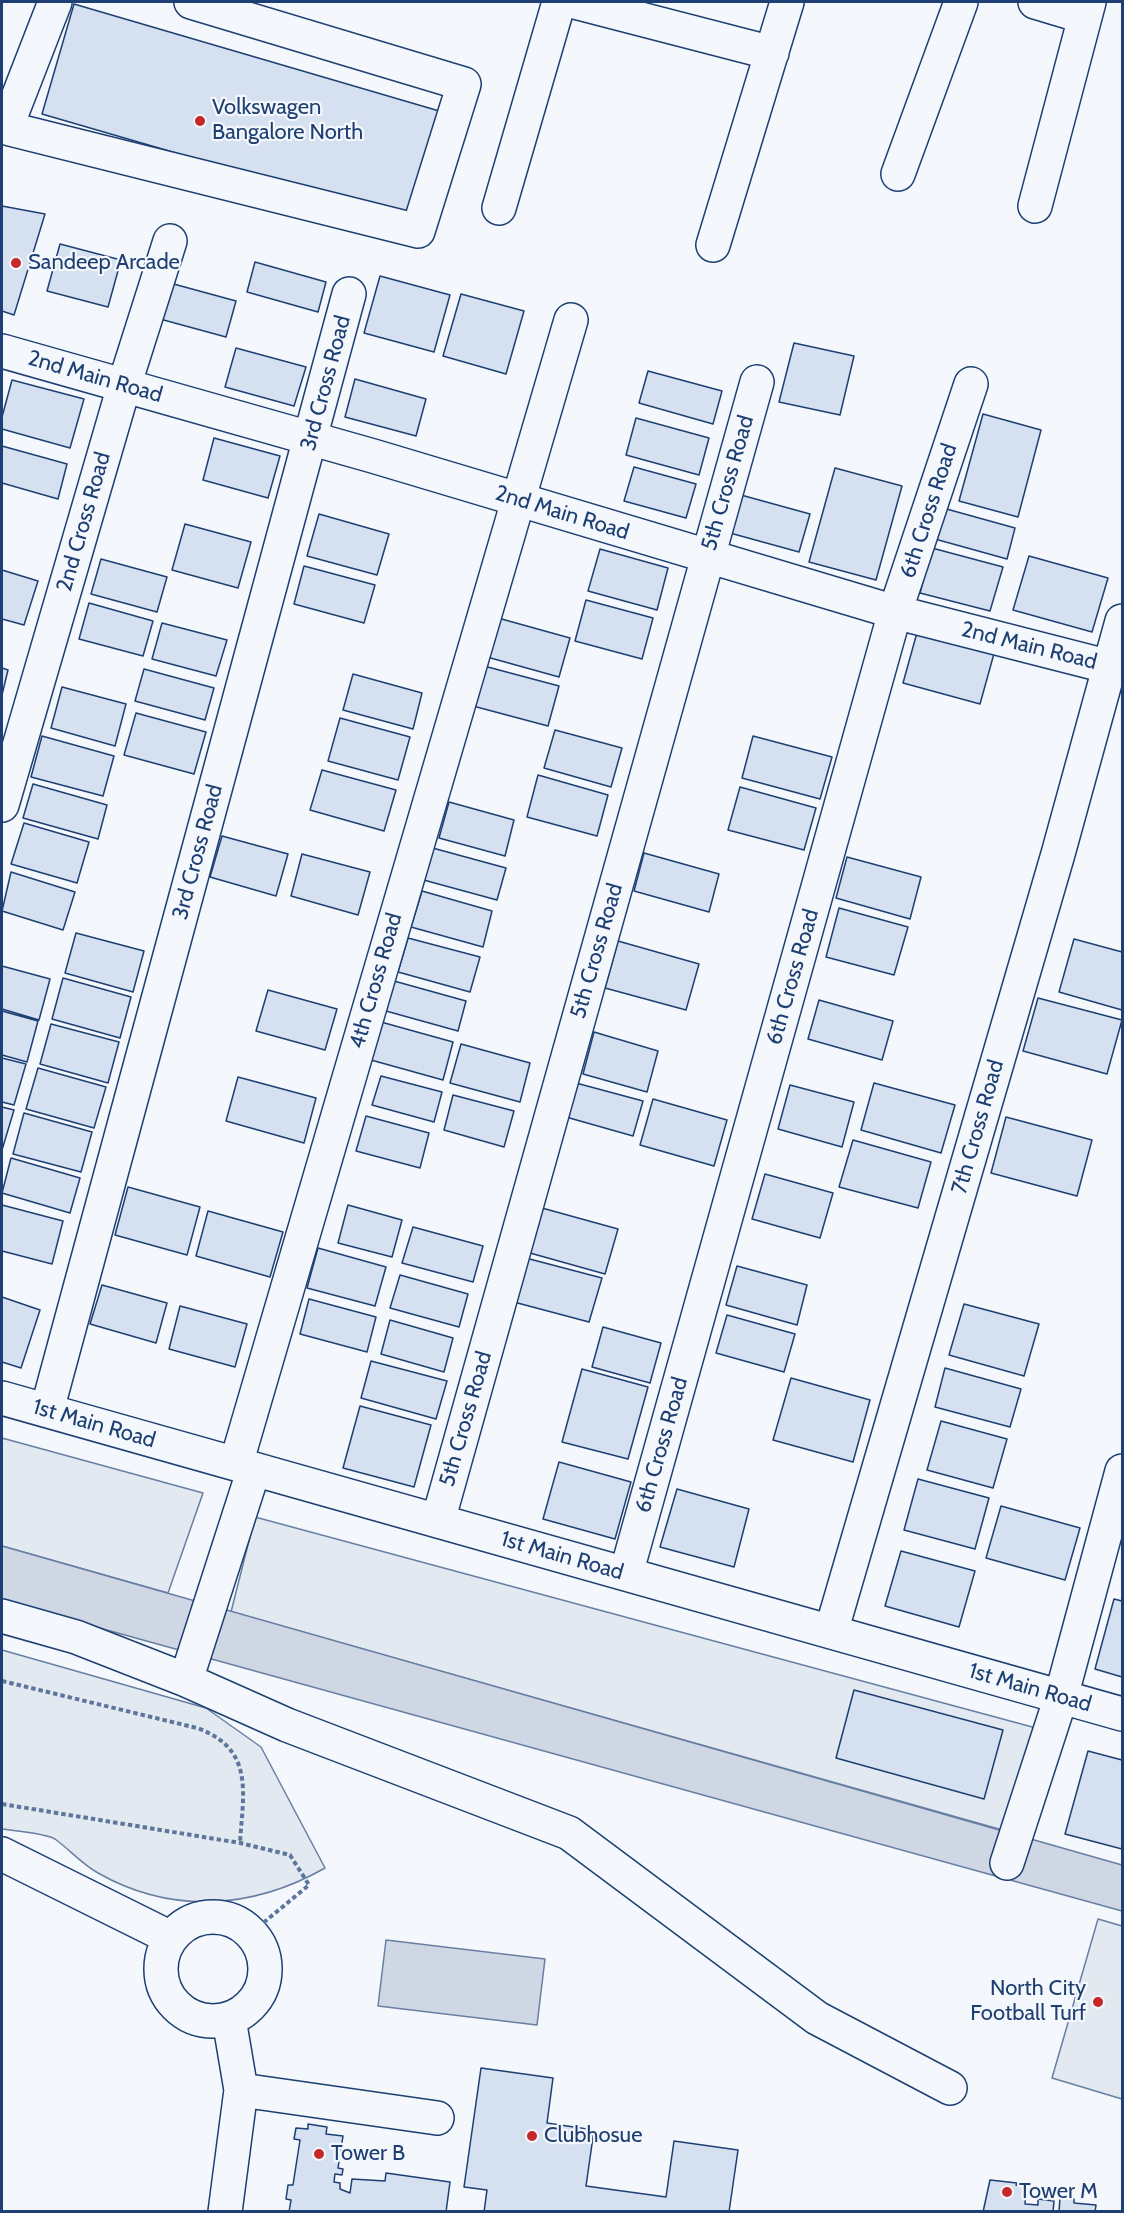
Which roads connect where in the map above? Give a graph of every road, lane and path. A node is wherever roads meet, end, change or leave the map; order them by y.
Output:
1 (55, 2) edge
2 (191, 2) edge
3 (559, 2) edge
4 (575, 2) edge
5 (787, 2) edge
6 (961, 2) edge
7 (1035, 2) edge
8 (1087, 9) edge
9 (772, 53) junction
10 (4, 128) edge
11 (898, 174) dead end
12 (1035, 206) dead end
13 (500, 208) dead end
14 (170, 241) dead end
15 (712, 245) dead end
16 (349, 294) dead end
17 (571, 320) dead end
18 (2, 351) edge
19 (757, 382) dead end
20 (971, 384) dead end
21 (124, 386) junction
22 (311, 439) junction
23 (516, 499) junction
24 (707, 556) junction
25 (895, 612) junction
26 (1122, 621) edge
27 (1116, 669) edge
28 (2, 805) edge
29 (2, 1398) edge
30 (46, 1410) junction
31 (245, 1466) junction
32 (1122, 1471) edge
33 (438, 1521) junction
34 (626, 1574) junction
35 (2, 1617) edge
36 (831, 1632) junction
37 (191, 1667) junction
38 (2, 1681) edge
39 (1061, 1697) junction
40 (1122, 1714) edge
41 (2, 1804) edge
42 (240, 1843) junction
43 (2, 1854) edge
44 (1007, 1863) dead end
45 (251, 1933) junction
46 (171, 1938) junction
47 (229, 2019) junction
48 (950, 2088) dead end
49 (241, 2090) junction
50 (437, 2118) dead end
51 (225, 2211) edge

1 - 10 street
2 - 10 street
3 - 13 street
4 - 9 street
5 - 9 street
6 - 11 street
7 - 8 street
8 - 12 street
9 - 15 street
14 - 21 street, 2nd Cross Road
16 - 22 street, 3rd Cross Road
17 - 23 street, 4th Cross Road
18 - 21 street, 2nd Main Road
19 - 24 street, 5th Cross Road
20 - 25 street, 6th Cross Road
21 - 22 street, 2nd Main Road
21 - 28 street, 2nd Cross Road
22 - 23 street, 2nd Main Road
22 - 30 street, 3rd Cross Road
23 - 24 street, 2nd Main Road
23 - 31 street, 4th Cross Road
24 - 25 street, 2nd Main Road
24 - 33 street, 5th Cross Road
25 - 27 street, 2nd Main Road
25 - 34 street, 6th Cross Road
26 - 27 street, 7th Cross Road
27 - 36 street, 7th Cross Road
29 - 30 street, 1st Main Road
30 - 31 street, 1st Main Road
31 - 33 street, 1st Main Road
31 - 37 street, 4th Cross Road
32 - 39 street
33 - 34 street, 1st Main Road
34 - 36 street, 1st Main Road
35 - 37 street
36 - 39 street, 1st Main Road
37 - 48 street
38 - 42 path
39 - 40 street, 1st Main Road
39 - 44 street
41 - 42 path
42 - 45 path
43 - 46 street
45 - 46 street
45 - 47 street
46 - 47 street
47 - 49 street
49 - 50 street
49 - 51 street

